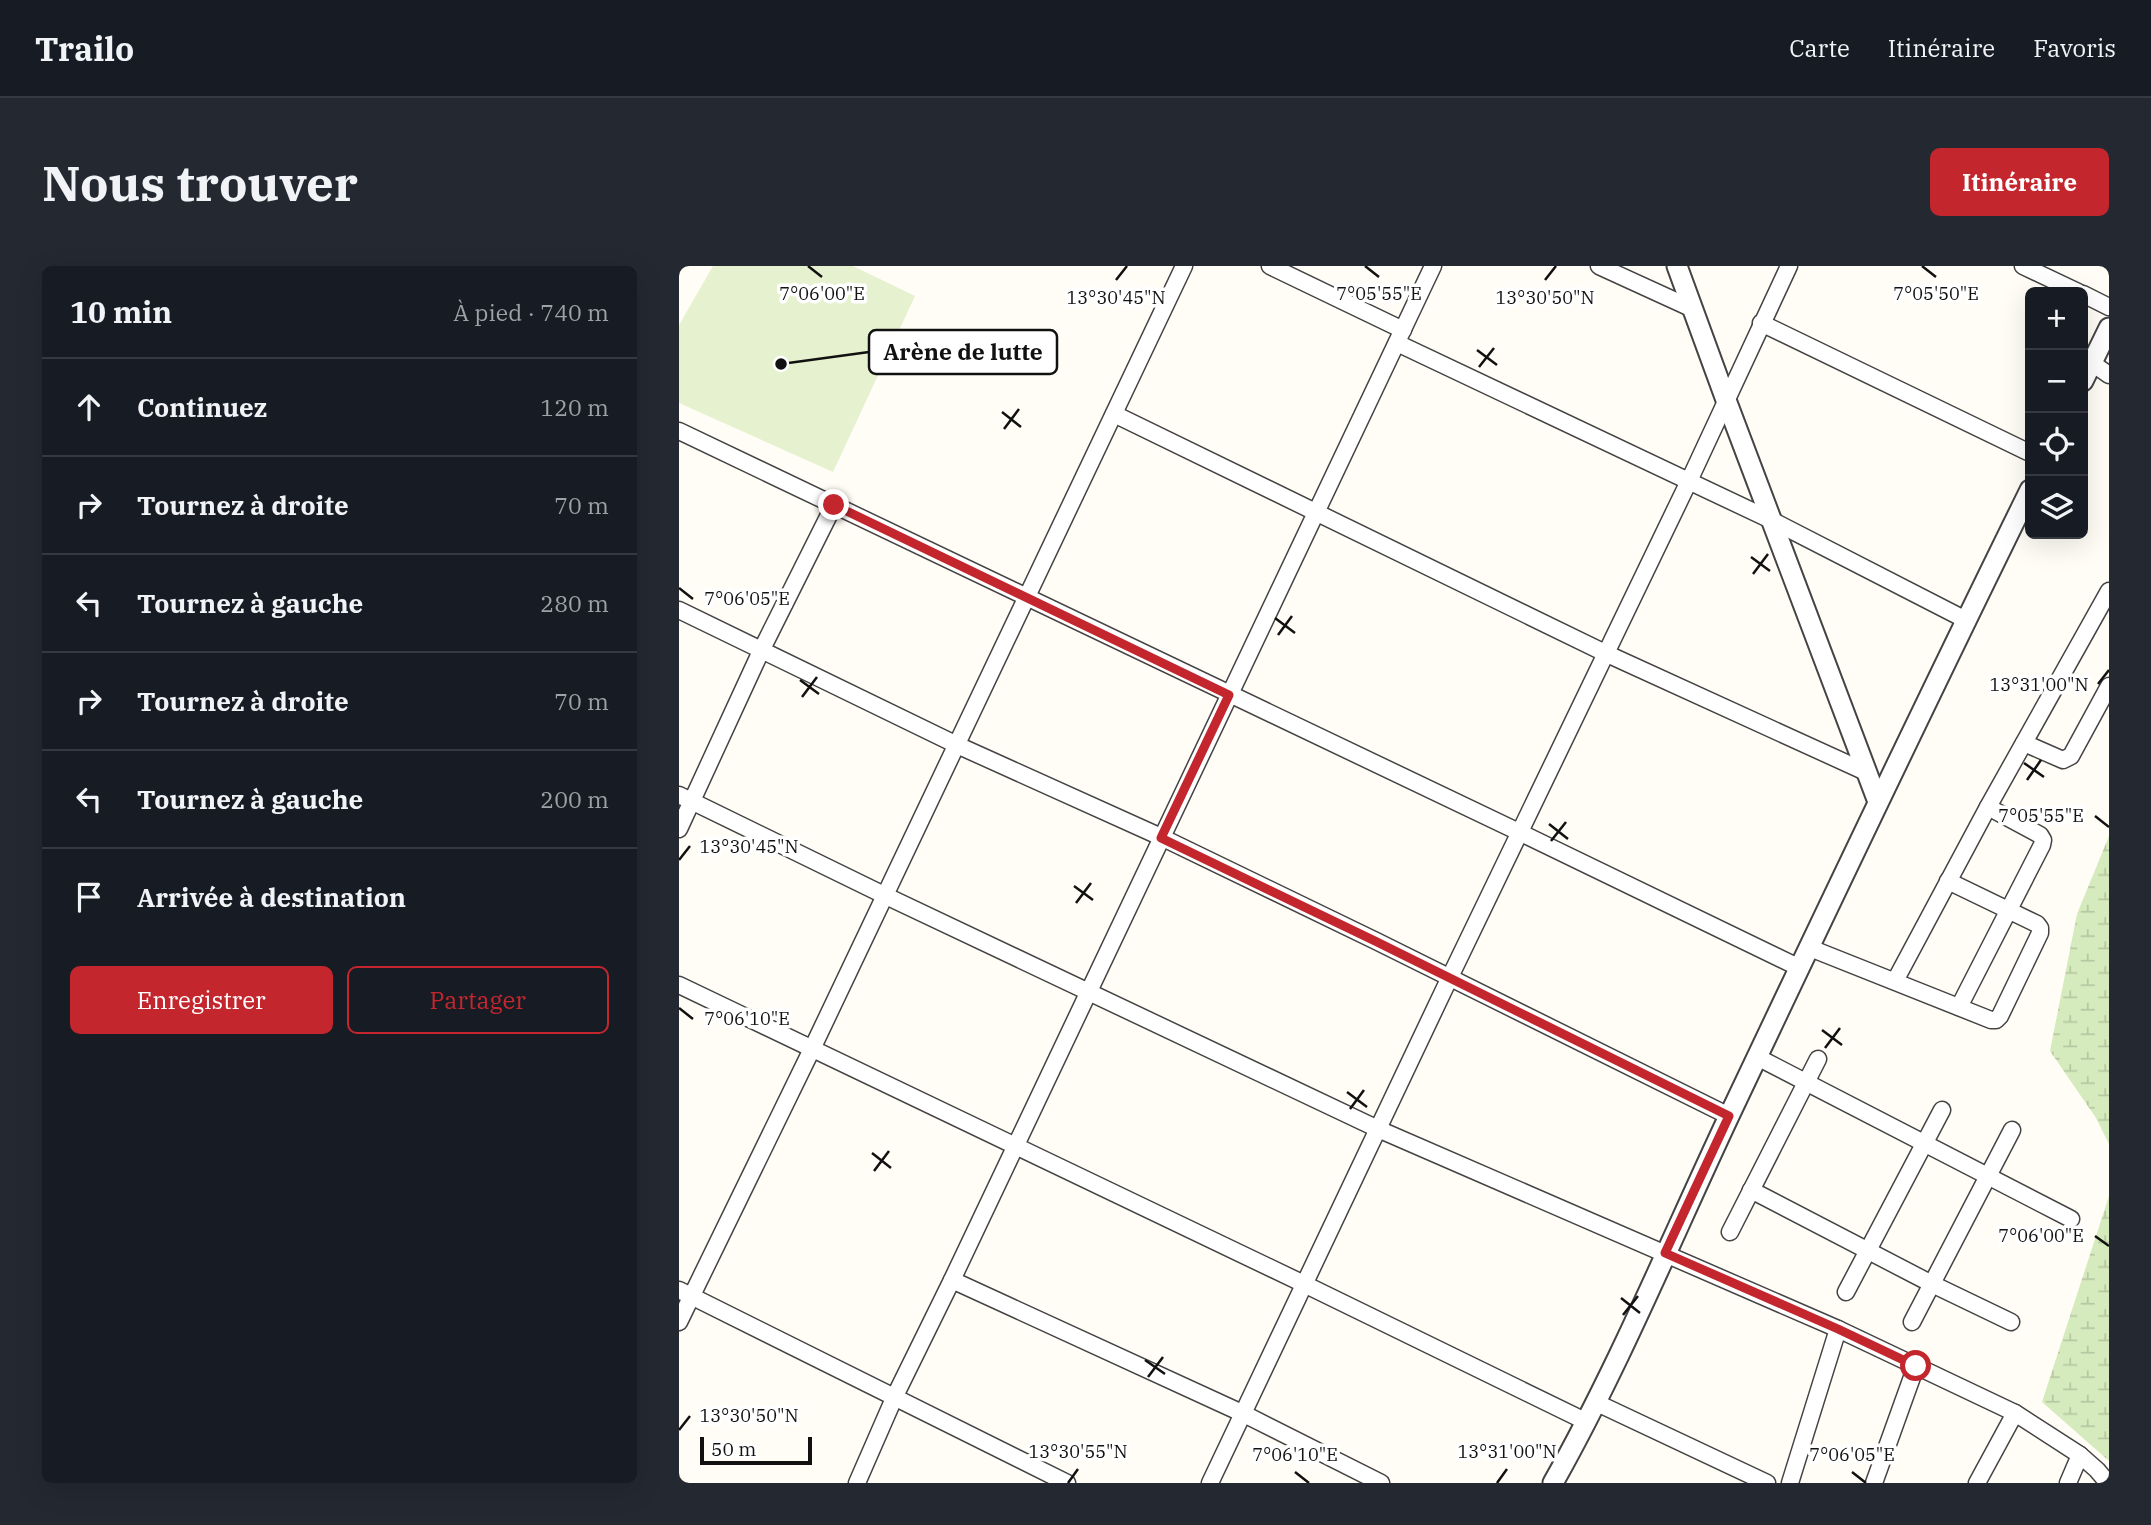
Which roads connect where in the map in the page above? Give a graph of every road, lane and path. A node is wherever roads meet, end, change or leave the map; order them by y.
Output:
1 (1184, 266) edge
2 (1270, 266) edge
3 (1433, 266) edge
4 (1599, 266) edge
5 (1677, 266) edge
6 (1789, 266) edge
7 (2023, 266) edge
8 (1293, 271) edge
9 (2067, 287) edge
10 (2088, 297) edge
11 (2109, 307) edge
12 (1693, 309) junction
13 (1761, 323) junction
14 (2109, 328) edge
15 (1400, 337) junction
16 (2091, 363) junction
17 (2088, 370) edge
18 (2109, 375) edge
19 (1725, 400) junction
20 (1114, 414) junction
21 (679, 431) edge
22 (2025, 451) edge
23 (1689, 481) junction
24 (2025, 500) edge
25 (834, 505) junction
26 (1317, 512) junction
27 (1773, 521) junction
28 (2109, 591) edge
29 (1026, 598) junction
30 (679, 610) edge
31 (1966, 620) junction
32 (761, 651) junction
33 (1605, 653) junction
34 (2109, 686) edge
35 (1229, 695) junction
36 (2024, 743) junction
37 (957, 745) junction
38 (1868, 773) junction
39 (685, 798) edge
40 (1878, 802) junction
41 (1988, 807) junction
42 (679, 829) edge
43 (1521, 833) junction
44 (1161, 838) junction
45 (1948, 881) junction
46 (886, 896) junction
47 (2008, 910) junction
48 (1810, 948) junction
49 (1800, 968) junction
50 (1450, 977) junction
51 (1895, 981) junction
52 (679, 985) edge
53 (1088, 991) junction
54 (1959, 1007) junction
55 (812, 1049) junction
56 (1757, 1057) junction
57 (1818, 1059) dead end
58 (1805, 1082) junction
59 (1942, 1110) dead end
60 (1729, 1116) junction
61 (1378, 1129) junction
62 (2012, 1130) dead end
63 (1925, 1144) junction
64 (1014, 1146) junction
65 (1989, 1177) junction
66 (1751, 1191) junction
67 (2071, 1219) dead end
68 (1730, 1232) dead end
69 (1867, 1251) junction
70 (1665, 1253) junction
71 (952, 1280) junction
72 (1304, 1284) junction
73 (1933, 1284) junction
74 (1846, 1292) dead end
75 (685, 1294) edge
76 (679, 1322) edge
77 (1912, 1322) dead end
78 (2011, 1322) dead end
79 (1838, 1329) junction
80 (1916, 1366) junction
81 (895, 1396) junction
82 (1597, 1403) junction
83 (2015, 1413) junction
84 (1244, 1414) junction
85 (1587, 1422) junction
86 (2080, 1455) junction
87 (857, 1483) edge
88 (1067, 1483) edge
89 (1210, 1483) edge
90 (1381, 1483) edge
91 (1553, 1483) edge
92 (1767, 1483) edge
93 (1790, 1483) edge
94 (1874, 1483) edge
95 (1977, 1483) edge
96 (2068, 1483) edge
97 (2108, 1483) edge

1 - 20 street
2 - 8 street
3 - 15 street
4 - 12 street
5 - 12 street
6 - 13 street
7 - 9 street
8 - 15 street
10 - 11 street
12 - 19 street
13 - 19 street
13 - 22 street
14 - 16 street
15 - 23 street
15 - 26 street
16 - 17 street
16 - 18 street
19 - 23 street
19 - 27 street
20 - 26 street
20 - 29 street
21 - 25 street
23 - 27 street
23 - 33 street
24 - 31 street
25 - 29 street
25 - 32 street
26 - 33 street
26 - 35 street
27 - 31 street
27 - 38 street
28 - 36 street
29 - 35 street
29 - 37 street
30 - 32 street
31 - 40 street
32 - 37 street
32 - 39 street
33 - 38 street
33 - 43 street
34 - 36 street
35 - 43 street
35 - 44 street
36 - 41 street
37 - 44 street
37 - 46 street
38 - 40 street
39 - 42 street
39 - 46 street
40 - 48 street
41 - 45 street
41 - 47 street
43 - 49 street
43 - 50 street
44 - 50 street
44 - 53 street
45 - 47 street
45 - 51 street
46 - 53 street
46 - 55 street
47 - 54 street
47 - 54 street
48 - 49 street
48 - 51 street
49 - 56 street
50 - 60 street
50 - 61 street
51 - 54 street
52 - 55 street
53 - 61 street
53 - 64 street
55 - 64 street
55 - 75 street
56 - 58 street
56 - 60 street
57 - 58 street
58 - 63 street
58 - 66 street
59 - 63 street
60 - 70 street
61 - 70 street
61 - 72 street
62 - 65 street
63 - 65 street
63 - 69 street
64 - 71 street
64 - 72 street
65 - 67 street
65 - 73 street
66 - 68 street
66 - 69 street
69 - 73 street
69 - 74 street
70 - 79 street
70 - 82 street
71 - 81 street
71 - 84 street
72 - 84 street
72 - 85 street
73 - 77 street
73 - 78 street
75 - 76 street
75 - 81 street
79 - 80 street
79 - 93 street
80 - 83 street
80 - 94 street
81 - 87 street
81 - 88 street
82 - 85 street
82 - 92 street
83 - 86 street
83 - 95 street
84 - 89 street
84 - 90 street
85 - 91 street
86 - 96 street
86 - 97 street

